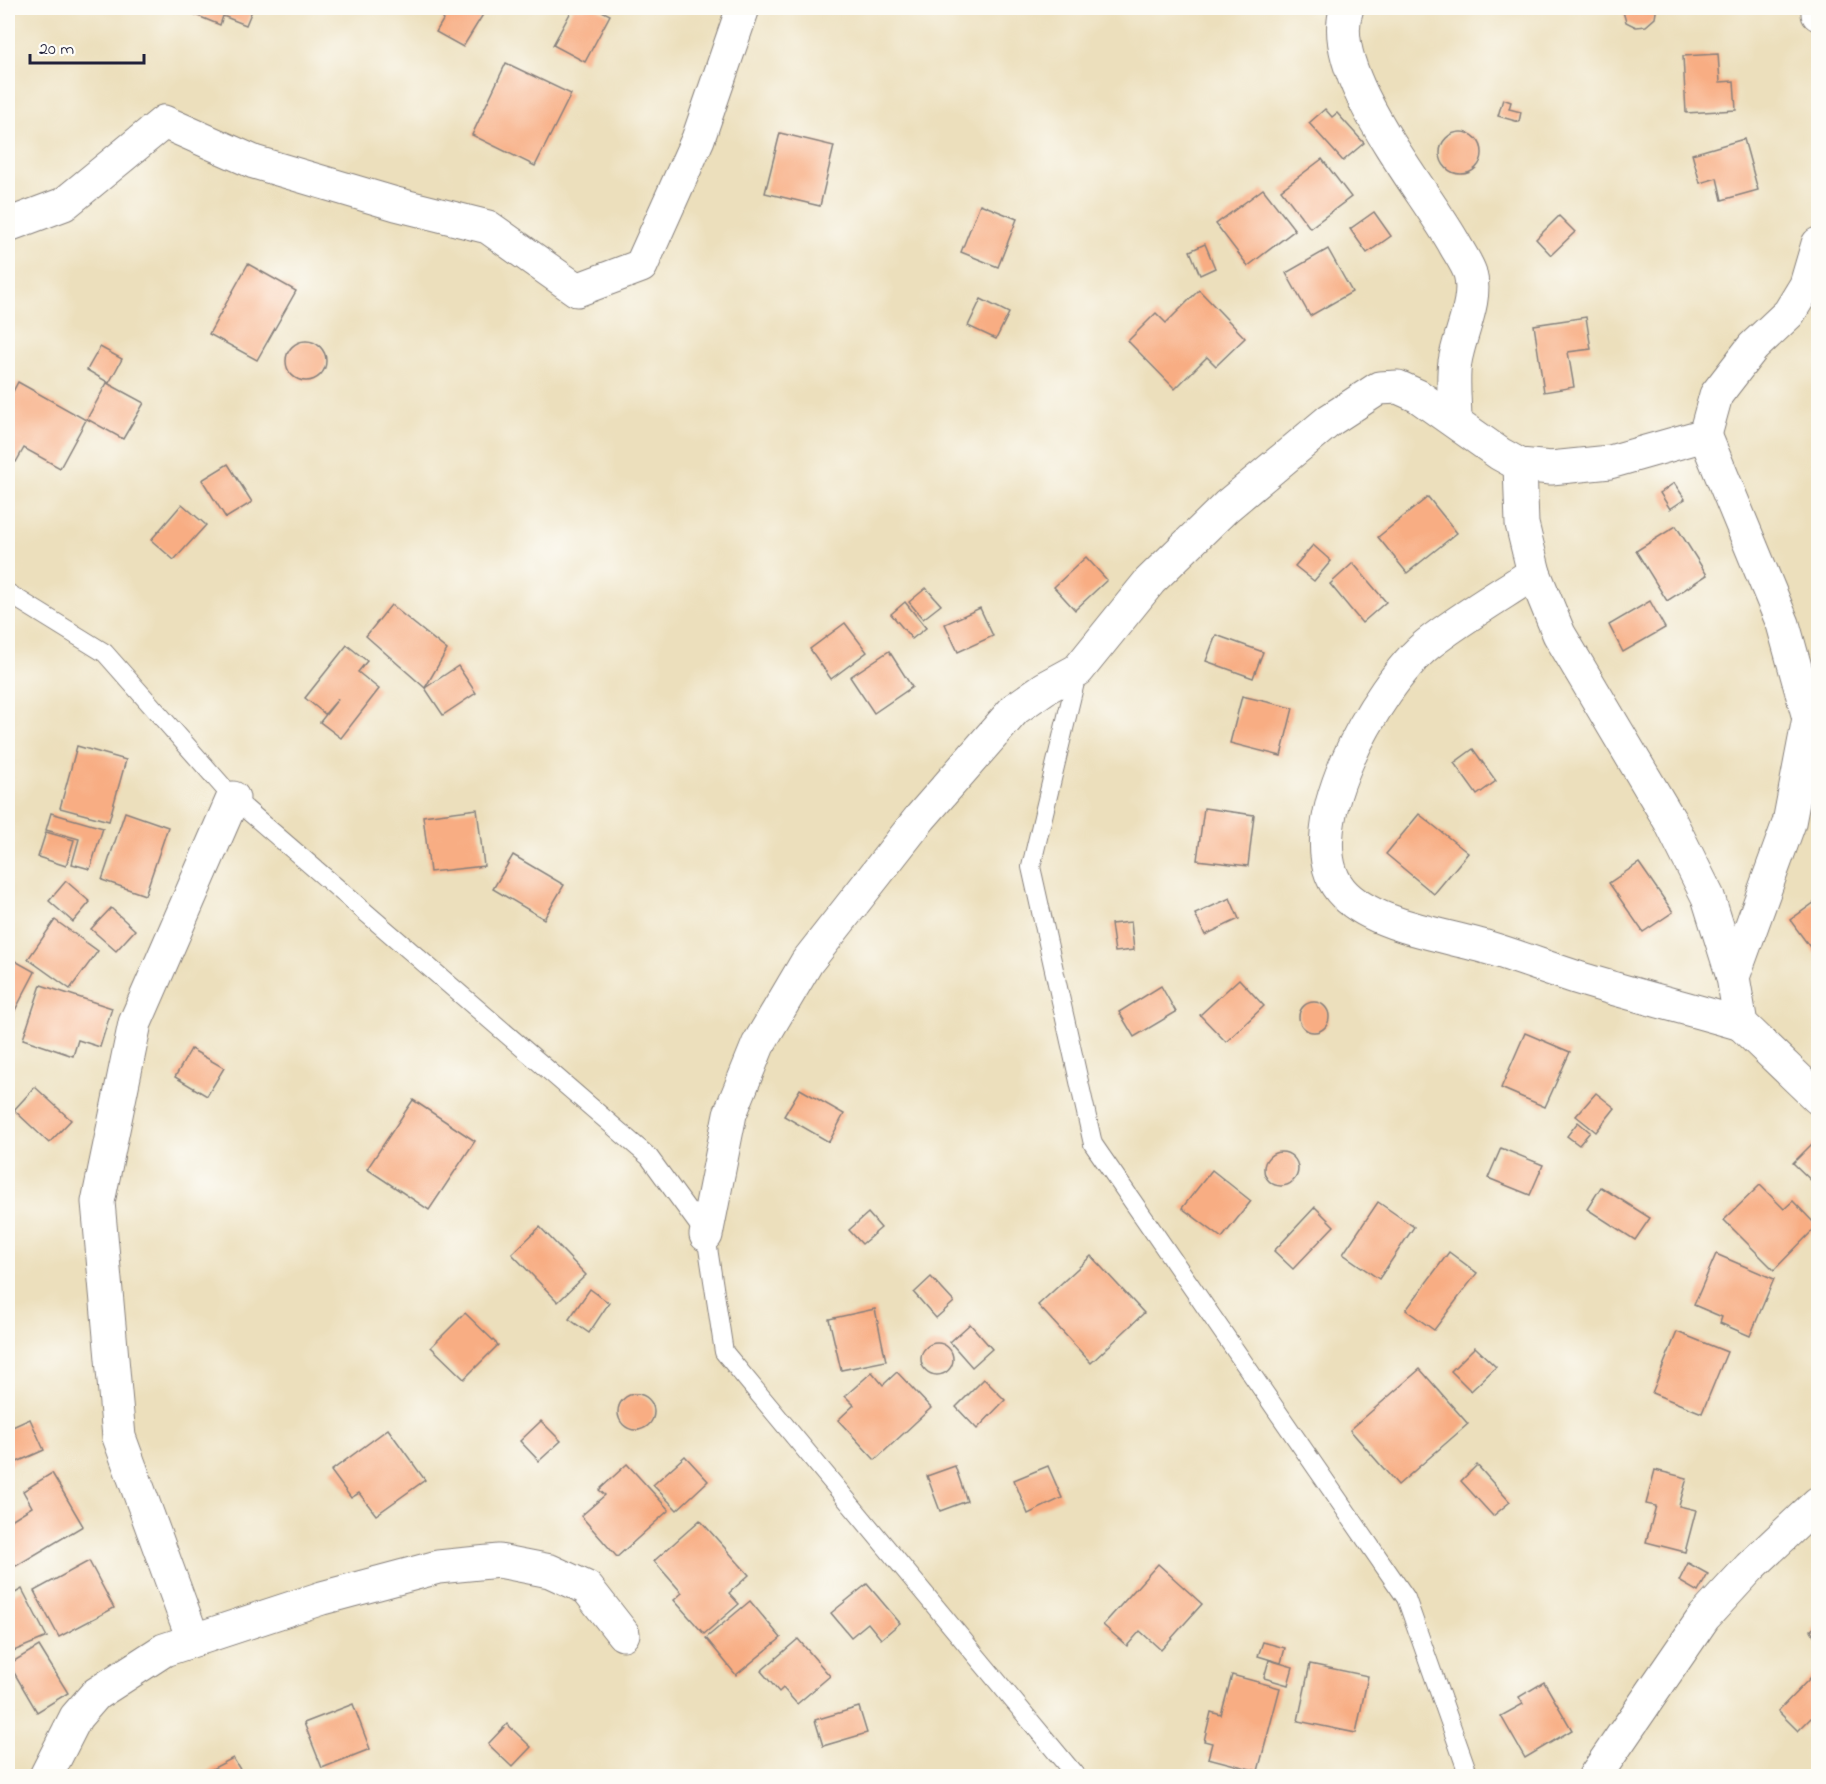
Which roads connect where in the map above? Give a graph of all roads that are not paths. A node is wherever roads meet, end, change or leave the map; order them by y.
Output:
1 (743, 8) edge
2 (1347, 8) edge
3 (1818, 8) edge
4 (1818, 14) edge
5 (8, 225) edge
6 (1818, 244) edge
7 (1455, 421) junction
8 (1705, 435) junction
9 (1520, 465) junction
10 (1533, 573) junction
11 (8, 593) edge
12 (1078, 670) junction
13 (233, 798) junction
14 (1733, 977) junction
15 (1741, 1024) junction
16 (1818, 1098) edge
17 (706, 1235) junction
18 (1818, 1503) edge
19 (623, 1634) dead end
20 (193, 1639) junction
21 (46, 1776) edge
22 (1076, 1776) edge
23 (1469, 1776) edge
24 (1594, 1776) edge

1 - 5 street
2 - 7 street
3 - 4 street
6 - 8 street
7 - 9 street
7 - 12 street
8 - 9 street
8 - 14 street
9 - 10 street
10 - 14 street
10 - 15 street
11 - 13 lane
12 - 17 street
12 - 23 lane
13 - 17 lane
13 - 20 street
14 - 15 street
15 - 16 street
17 - 22 lane
18 - 24 street
19 - 20 street
20 - 21 street

